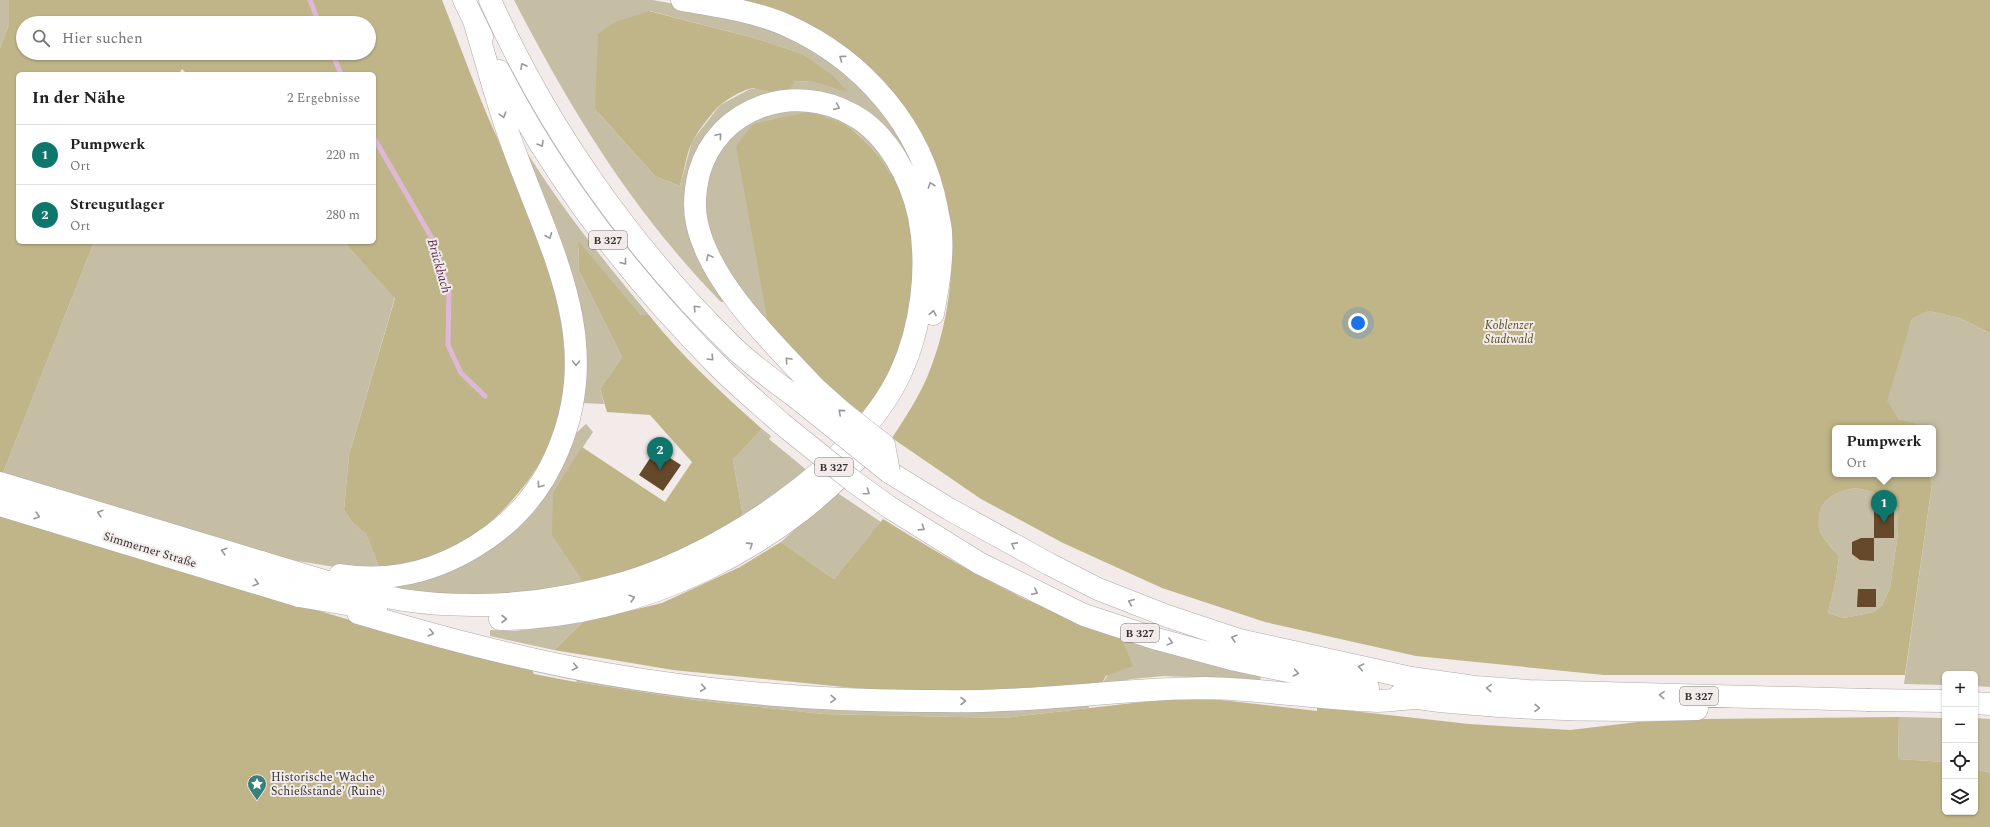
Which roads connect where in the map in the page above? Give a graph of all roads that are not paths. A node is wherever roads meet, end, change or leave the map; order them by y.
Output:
1 (464, 0) edge
2 (490, 0) edge
3 (682, 0) edge
4 (475, 24) junction
5 (808, 395) junction
6 (0, 483) edge
7 (0, 506) edge
8 (261, 562) junction
9 (299, 596) junction
10 (1414, 698) junction
11 (1869, 700) junction
12 (1942, 701) edge
13 (1978, 703) edge
14 (1990, 704) edge

1 - 4 main road, B 327
5 -> 2 main road, B 327
9 -> 3 main road
4 -> 8 main road
4 -> 10 main road, B 327, bridge
5 -> 8 main road
11 -> 5 main road, B 327, bridge
8 -> 6 main road, Simmerner Straße
7 -> 9 main road, Simmerner Straße
9 -> 10 main road
10 -> 11 main road, B 327
11 - 12 main road, B 327
13 - 14 main road

